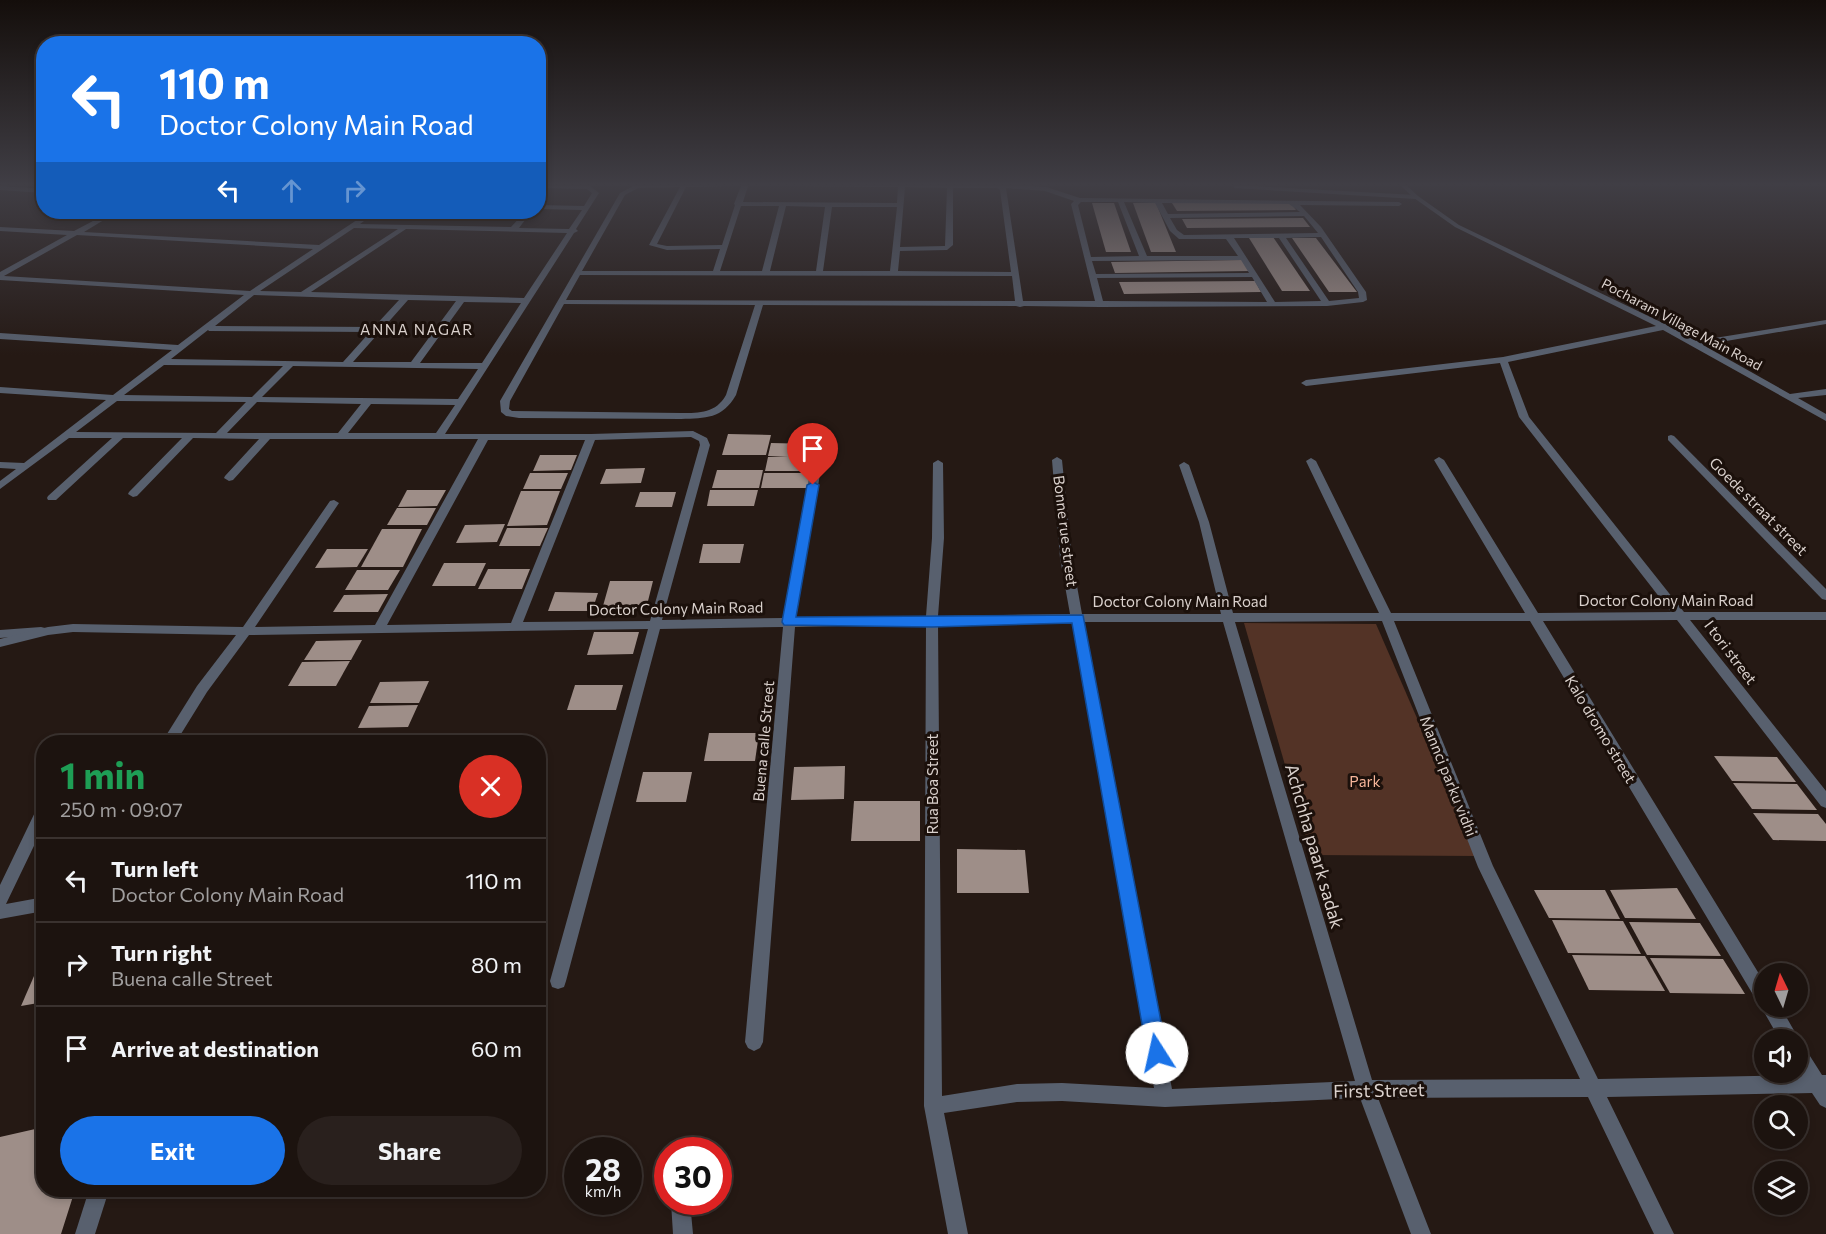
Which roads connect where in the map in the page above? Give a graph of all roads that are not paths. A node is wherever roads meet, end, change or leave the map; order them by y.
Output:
1 (62, 241) edge
2 (209, 241) edge
3 (331, 241) edge
4 (385, 241) edge
5 (568, 241) edge
6 (595, 241) edge
7 (655, 241) edge
8 (726, 241) edge
9 (774, 241) edge
10 (824, 241) edge
11 (897, 241) edge
12 (949, 241) edge
13 (1011, 241) edge
14 (1083, 241) edge
15 (1137, 241) edge
16 (1231, 241) edge
17 (1284, 241) edge
18 (1326, 241) edge
19 (1483, 241) edge
20 (322, 247) junction
21 (724, 247) junction
22 (896, 249) junction
23 (1242, 258) junction
24 (1088, 259) junction
25 (1144, 259) junction
26 (576, 273) junction
27 (716, 273) junction
28 (765, 274) junction
29 (819, 274) junction
30 (894, 274) junction
31 (1016, 274) junction
32 (1253, 275) junction
33 (0, 276) edge
34 (1091, 276) junction
35 (252, 294) junction
36 (302, 295) junction
37 (405, 298) junction
38 (462, 299) junction
39 (528, 301) junction
40 (560, 302) junction
41 (759, 304) junction
42 (1273, 304) junction
43 (1327, 304) junction
44 (1020, 305) junction
45 (1100, 305) junction
46 (1826, 322) edge
47 (1664, 327) junction
48 (209, 328) junction
49 (376, 330) junction
50 (0, 336) edge
51 (1696, 344) junction
52 (182, 348) junction
53 (1503, 360) junction
54 (164, 362) junction
55 (290, 363) junction
56 (346, 364) junction
57 (414, 365) junction
58 (486, 366) junction
59 (1306, 383) dead end
60 (0, 390) edge
61 (1826, 392) edge
62 (1787, 397) junction
63 (114, 398) junction
64 (256, 398) junction
65 (369, 400) junction
66 (462, 402) junction
67 (1826, 418) edge
68 (65, 435) junction
69 (120, 436) junction
70 (190, 436) junction
71 (218, 436) junction
72 (267, 436) junction
73 (341, 436) junction
74 (438, 436) junction
75 (485, 436) junction
76 (591, 437) junction
77 (1671, 438) dead end
78 (820, 444) dead end
79 (1057, 460) dead end
80 (1439, 460) dead end
81 (1311, 461) dead end
82 (938, 463) dead end
83 (0, 465) edge
84 (1184, 465) dead end
85 (25, 466) junction
86 (229, 478) dead end
87 (0, 486) edge
88 (134, 494) dead end
89 (52, 498) dead end
90 (334, 503) dead end
91 (1826, 596) edge
92 (1826, 616) edge
93 (1228, 617) junction
94 (1534, 617) junction
95 (1683, 617) junction
96 (1078, 618) junction
97 (1387, 618) junction
98 (789, 622) junction
99 (932, 622) junction
100 (655, 626) junction
101 (515, 627) junction
102 (379, 629) junction
103 (48, 631) junction
104 (246, 631) junction
105 (0, 634) edge
106 (0, 644) edge
107 (173, 735) edge
108 (1826, 802) edge
109 (36, 825) edge
110 (0, 901) edge
111 (36, 905) edge
112 (0, 912) edge
113 (1754, 980) edge
114 (558, 981) dead end
115 (754, 1042) dead end
116 (1808, 1067) edge
117 (1595, 1088) junction
118 (1366, 1089) junction
119 (1823, 1089) edge
120 (1165, 1098) junction
121 (933, 1106) junction
122 (97, 1197) edge
123 (682, 1215) edge
124 (85, 1234) edge
125 (683, 1234) edge
126 (958, 1234) edge
127 (1421, 1234) edge
128 (1664, 1234) edge

1 - 33 street
2 - 20 street
3 - 20 street
4 - 36 street
5 - 39 street
6 - 26 street
7 - 21 street
8 - 21 street
9 - 28 street
10 - 29 street
11 - 22 street
12 - 22 street
13 - 31 street
14 - 24 street
15 - 25 street
16 - 23 street
17 - 43 street
18 - 43 street
19 - 47 street, Pocharam Village Main Road
20 - 35 street
21 - 27 street
22 - 30 street
23 - 25 street
23 - 32 street
24 - 25 street
24 - 34 street
26 - 27 street
26 - 40 street
27 - 28 street
28 - 29 street
29 - 30 street
30 - 31 street
31 - 44 street
32 - 34 street
32 - 42 street
33 - 35 street
34 - 45 street
35 - 36 street
35 - 48 street
36 - 37 street
37 - 38 street
37 - 49 street
38 - 39 street
38 - 57 street
39 - 58 street
40 - 41 street
40 - 41 street
41 - 44 street
42 - 43 street
42 - 45 street
44 - 45 street
46 - 51 street
47 - 51 street, Pocharam Village Main Road
47 - 53 street
48 - 49 street
48 - 52 street
49 - 56 street
50 - 52 street
51 - 62 street, Pocharam Village Main Road
52 - 54 street
53 - 59 street
53 - 95 street, I tori street
54 - 55 street
54 - 63 street
55 - 56 street
55 - 64 street
56 - 57 street
57 - 58 street
58 - 66 street
60 - 63 street
61 - 62 street
62 - 67 street, Pocharam Village Main Road
63 - 64 street
63 - 68 street
64 - 65 street
64 - 71 street
65 - 66 street
65 - 73 street
66 - 74 street
68 - 69 street
68 - 85 street
69 - 70 street
69 - 89 street
70 - 71 street
70 - 88 street
71 - 72 street
72 - 73 street
72 - 86 street
73 - 74 street
74 - 75 street
75 - 76 street
75 - 102 street
76 - 100 street
76 - 101 street
77 - 91 street, Goede straat street
78 - 98 street, Buena calle Street
79 - 96 street, Bonne rue street
80 - 94 street, Kalo dromo street
81 - 97 street, Mannci parku vidhi
82 - 99 street, Rua Boa Street
83 - 85 street
84 - 93 street, Achchha paark sadak
85 - 87 street
90 - 104 street
92 - 95 street, Doctor Colony Main Road
93 - 96 street, Doctor Colony Main Road
93 - 97 street, Doctor Colony Main Road
93 - 118 street, Achchha paark sadak
94 - 95 street, Doctor Colony Main Road
94 - 97 street, Doctor Colony Main Road
94 - 113 street, Kalo dromo street
95 - 108 street, I tori street
96 - 99 street, Doctor Colony Main Road
96 - 120 street, Bonne rue street
97 - 117 street, Mannci parku vidhi
98 - 99 street, Doctor Colony Main Road
98 - 100 street, Doctor Colony Main Road
98 - 115 street, Buena calle Street
99 - 121 street, Rua Boa Street
100 - 101 street, Doctor Colony Main Road
100 - 114 street
101 - 102 street, Doctor Colony Main Road
102 - 104 street, Doctor Colony Main Road
103 - 104 street, Doctor Colony Main Road
103 - 105 street
103 - 106 street
104 - 107 street
109 - 110 street
111 - 112 street
116 - 119 street
117 - 118 street, First Street
117 - 119 street, First Street
117 - 128 street, Mannci parku vidhi
118 - 120 street, First Street
118 - 127 street, Achchha paark sadak
120 - 121 street, First Street
121 - 126 street, Rua Boa Street
122 - 124 street
123 - 125 street

